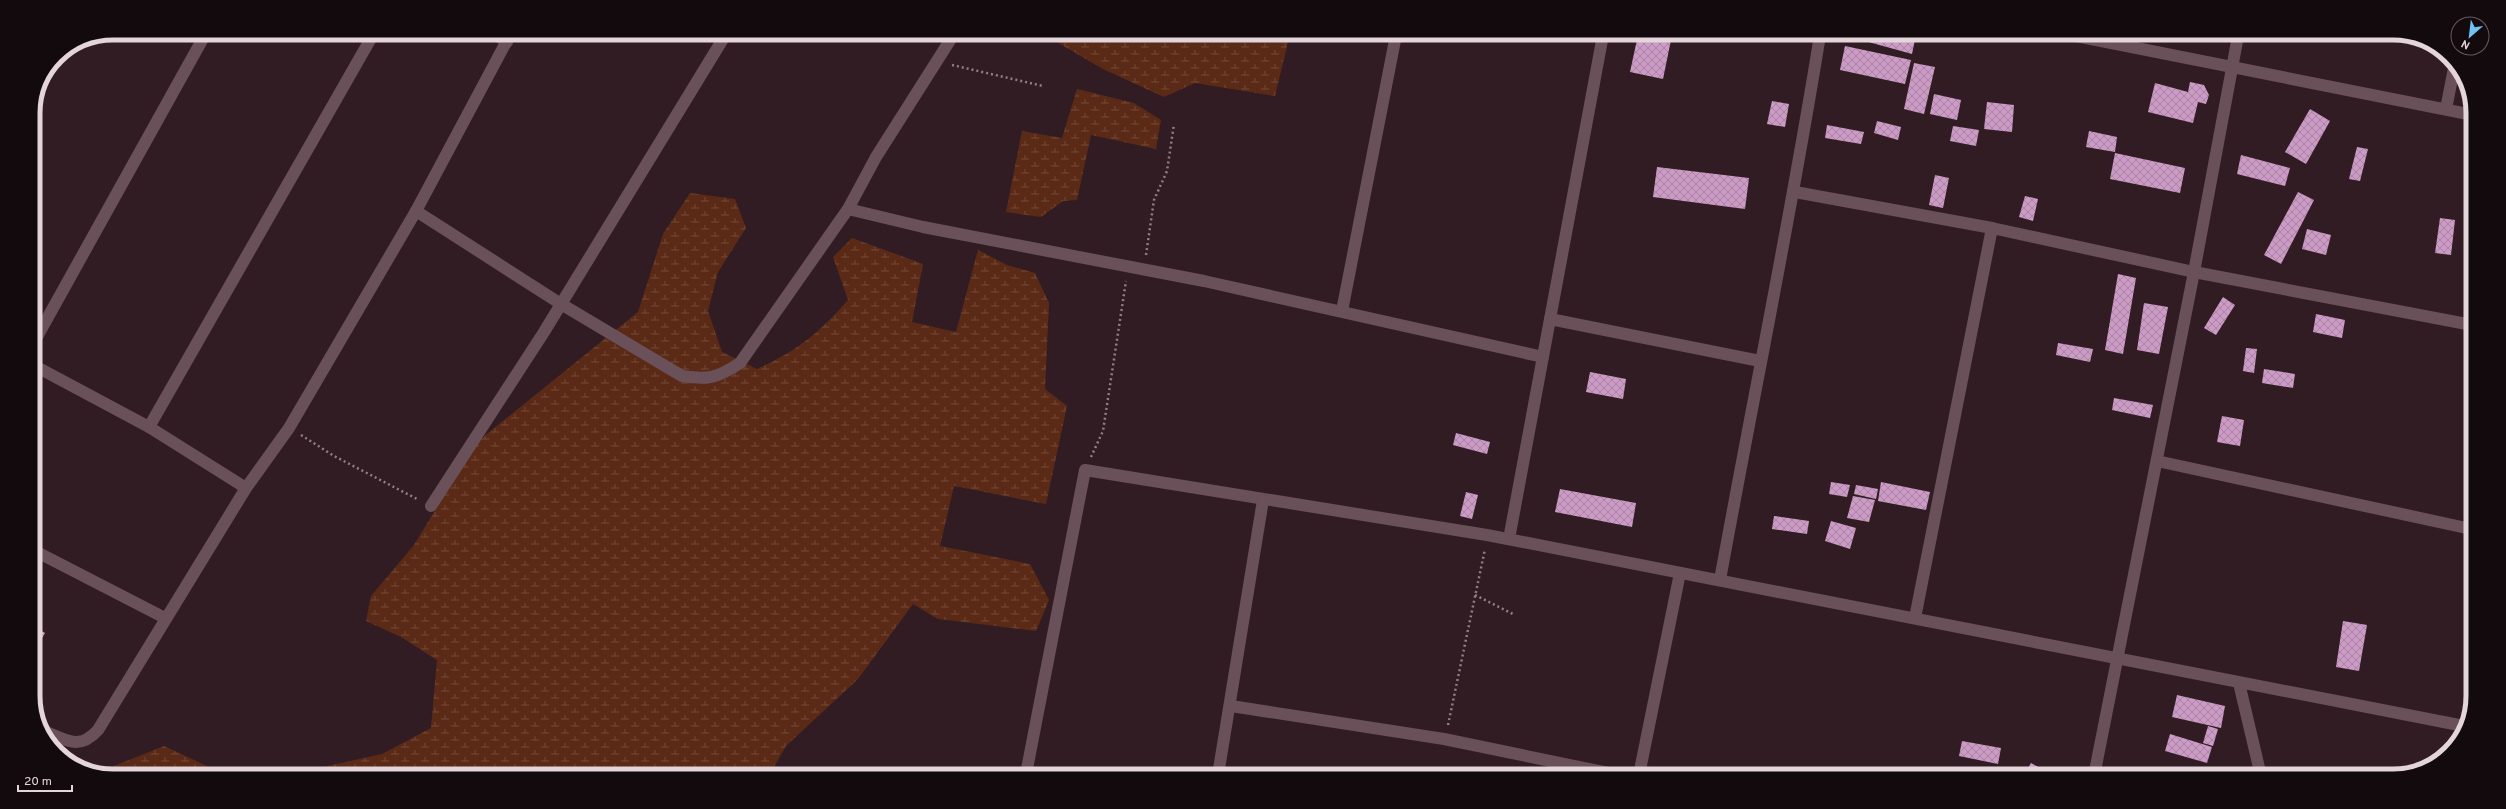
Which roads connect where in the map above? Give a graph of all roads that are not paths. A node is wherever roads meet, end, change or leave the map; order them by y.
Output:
1 (202, 40) edge
2 (370, 40) edge
3 (508, 40) edge
4 (722, 40) edge
5 (950, 40) edge
6 (1395, 40) edge
7 (1603, 40) edge
8 (1819, 40) edge
9 (2096, 40) edge
10 (2237, 40) edge
11 (2232, 67) junction
12 (2453, 72) edge
13 (2446, 109) junction
14 (2466, 113) edge
15 (1795, 192) junction
16 (848, 209) junction
17 (416, 212) junction
18 (1992, 228) junction
19 (2194, 272) junction
20 (561, 304) junction
21 (1342, 311) junction
22 (1550, 319) junction
23 (2466, 324) edge
24 (40, 331) edge
25 (1543, 357) junction
26 (1760, 361) junction
27 (40, 369) edge
28 (149, 427) junction
29 (2156, 461) junction
30 (246, 488) junction
31 (1263, 500) junction
32 (431, 506) road end
33 (2466, 528) edge
34 (1509, 539) junction
35 (40, 554) edge
36 (1680, 573) junction
37 (1720, 580) junction
38 (166, 618) junction
39 (1915, 618) junction
40 (2118, 657) junction
41 (2238, 683) junction
42 (1230, 706) junction
43 (2459, 725) edge
44 (50, 733) edge
45 (1027, 769) edge
46 (1219, 769) edge
47 (1589, 769) edge
48 (1640, 769) edge
49 (2095, 769) edge
50 (2259, 769) edge

1 - 24 street
2 - 28 street
3 - 17 street
4 - 20 street
5 - 16 street
6 - 21 street
7 - 22 street
8 - 15 street
9 - 11 street
10 - 11 street
11 - 13 street
11 - 19 street
12 - 13 street
13 - 14 street
15 - 18 street
15 - 26 street
16 - 20 street
16 - 21 street
17 - 20 street
17 - 30 street
18 - 19 street
18 - 39 street
19 - 23 street
19 - 29 street
20 - 32 street
21 - 25 street
22 - 25 street
22 - 26 street
25 - 34 street
26 - 37 street
27 - 28 street
28 - 30 street
29 - 33 street
29 - 40 street
30 - 38 street
31 - 34 street
31 - 42 street
31 - 45 street
34 - 36 street
35 - 38 street
36 - 37 street
36 - 48 street
37 - 39 street
38 - 44 street
39 - 40 street
40 - 41 street
40 - 49 street
41 - 43 street
41 - 50 street
42 - 46 street
42 - 47 street

